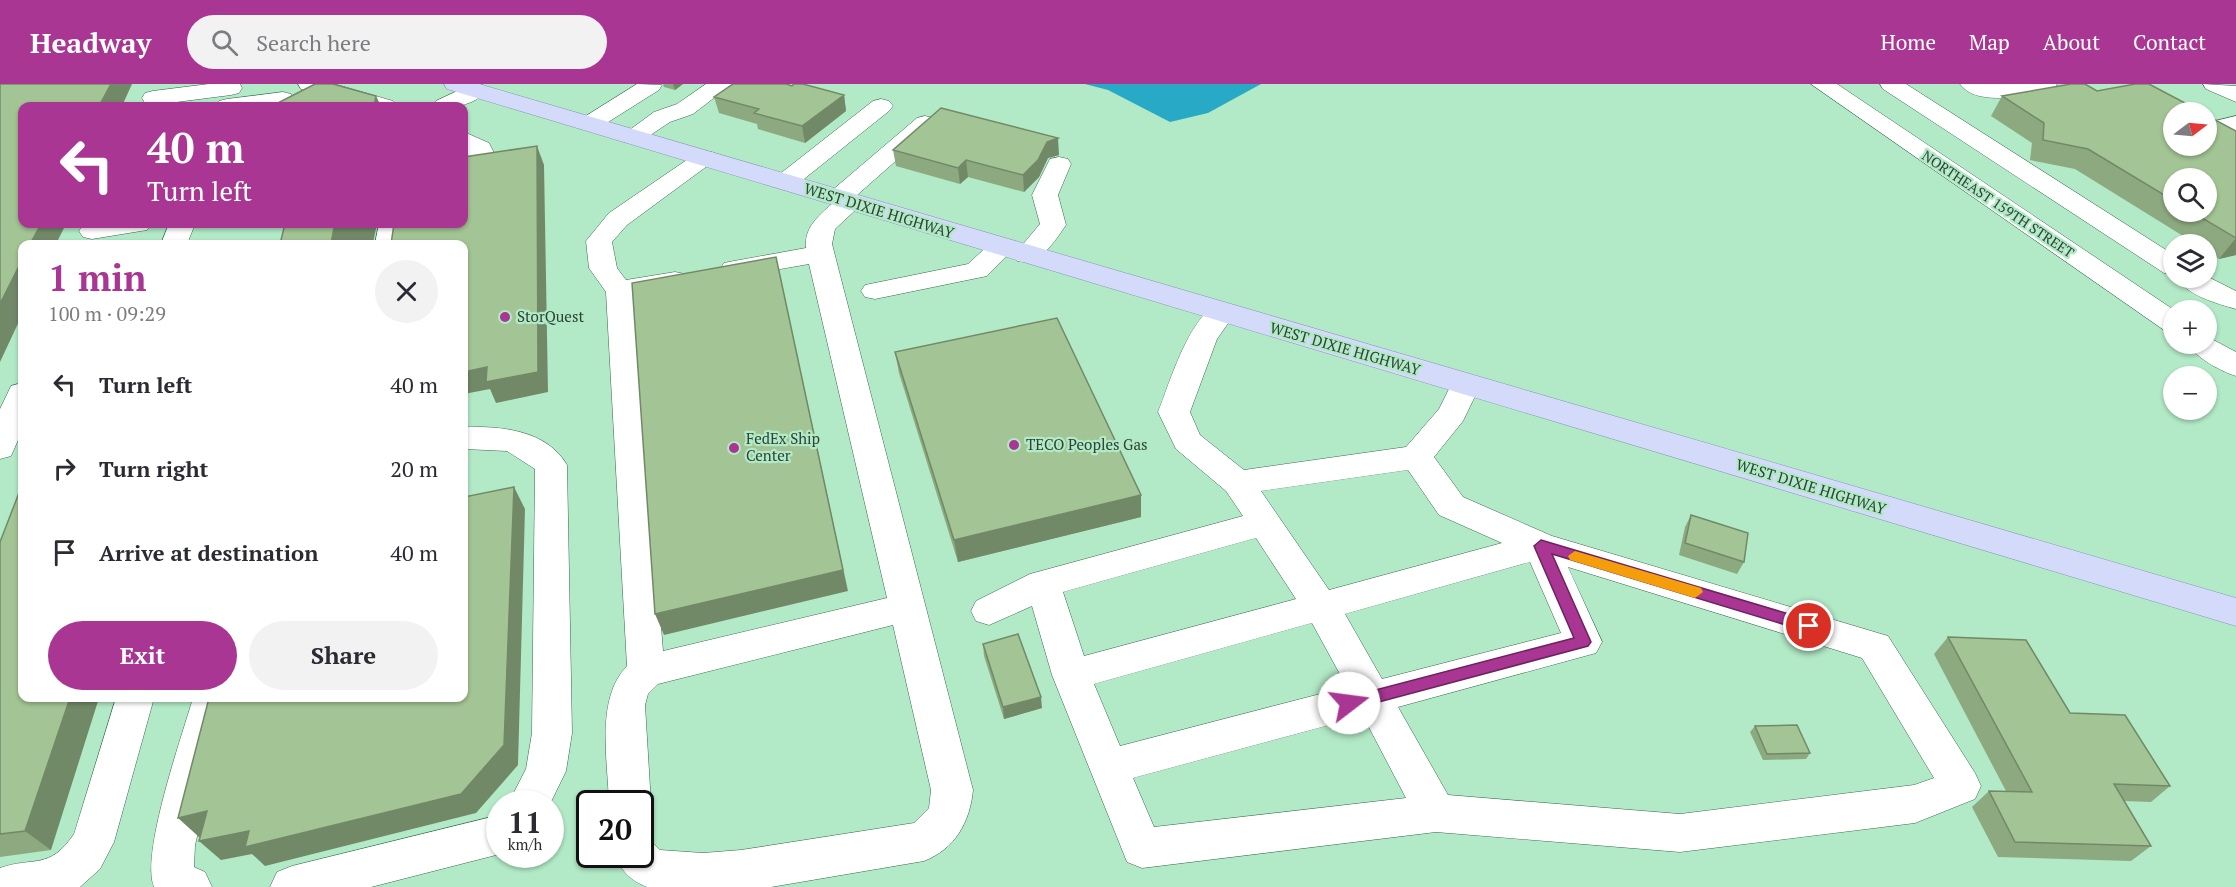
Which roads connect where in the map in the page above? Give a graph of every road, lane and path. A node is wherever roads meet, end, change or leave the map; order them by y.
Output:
1 (309, 84) edge
2 (721, 84) edge
3 (1822, 84) edge
4 (1892, 84) edge
5 (1971, 84) edge
6 (2046, 84) edge
7 (2214, 84) edge
8 (651, 85) edge
9 (465, 87) edge
10 (2236, 95) edge
11 (154, 96) edge
12 (229, 96) edge
13 (285, 97) edge
14 (370, 102) edge
15 (448, 102) edge
16 (881, 106) dead end
17 (925, 123) edge
18 (589, 124) junction
19 (2219, 125) edge
20 (632, 137) junction
21 (2236, 139) edge
22 (468, 141) edge
23 (468, 157) edge
24 (706, 158) junction
25 (1059, 164) dead end
26 (2016, 165) junction
27 (1957, 176) junction
28 (785, 182) junction
29 (844, 200) junction
30 (117, 228) edge
31 (91, 233) edge
32 (1014, 251) junction
33 (820, 254) junction
34 (2163, 260) edge
35 (2206, 288) edge
36 (620, 289) junction
37 (875, 291) dead end
38 (2236, 300) edge
39 (1222, 312) junction
40 (2163, 316) edge
41 (2217, 354) edge
42 (2236, 366) edge
43 (1466, 384) junction
44 (18, 407) edge
45 (468, 438) edge
46 (8, 441) edge
47 (1416, 457) junction
48 (1238, 483) junction
49 (1263, 523) junction
50 (1541, 546) junction
51 (1043, 584) junction
52 (1317, 606) junction
53 (907, 607) junction
54 (989, 612) dead end
55 (2236, 612) edge
56 (646, 671) junction
57 (1071, 675) junction
58 (1371, 698) junction
59 (134, 702) edge
60 (211, 702) edge
61 (1107, 767) junction
62 (536, 790) edge
63 (629, 790) edge
64 (1436, 813) junction
65 (486, 838) edge
66 (650, 868) edge
67 (4, 887) edge
68 (190, 887) edge
69 (292, 887) edge

1 - 14 street
2 - 20 street
3 - 27 street, NORTHEAST 159TH STREET
4 - 26 street
5 - 6 street
7 - 10 street
8 - 18 street
9 - 15 street
9 - 18 main road, WEST DIXIE HIGHWAY
11 - 12 street
12 - 13 street
16 - 28 street
17 - 29 street
18 - 20 main road, WEST DIXIE HIGHWAY
19 - 21 street
20 - 24 main road, WEST DIXIE HIGHWAY
22 - 23 street
24 - 28 main road, WEST DIXIE HIGHWAY
24 - 36 street
25 - 32 street
26 - 27 street
26 - 34 street
27 - 40 street, NORTHEAST 159TH STREET
28 - 29 main road, WEST DIXIE HIGHWAY
29 - 32 main road, WEST DIXIE HIGHWAY
29 - 33 street
30 - 31 street
32 - 37 street
32 - 39 main road, WEST DIXIE HIGHWAY
33 - 36 street
33 - 53 street
35 - 38 street
36 - 56 street
39 - 43 main road, WEST DIXIE HIGHWAY
39 - 48 street
41 - 42 street
43 - 47 street
43 - 55 main road, WEST DIXIE HIGHWAY
44 - 46 street
45 - 62 street
47 - 48 street
47 - 50 street
48 - 49 street
49 - 51 street
49 - 52 street
50 - 52 street
50 - 58 street
50 - 64 street
51 - 54 street
51 - 57 street
52 - 57 street
52 - 58 street
53 - 56 street
53 - 66 street
56 - 63 street
57 - 61 street
58 - 61 street
58 - 64 street
59 - 67 street
60 - 68 street
61 - 64 street
65 - 69 street

